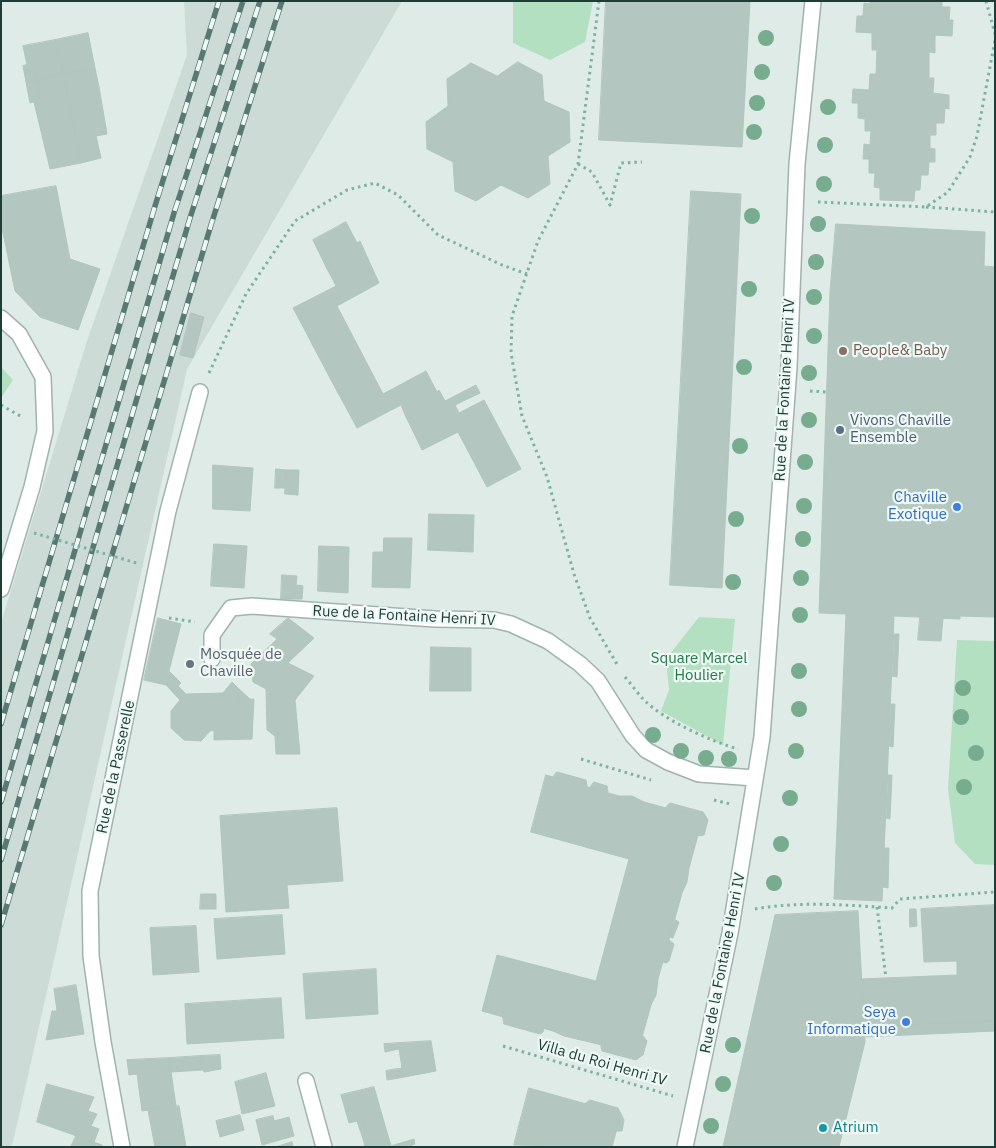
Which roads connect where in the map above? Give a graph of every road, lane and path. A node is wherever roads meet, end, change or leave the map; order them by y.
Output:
1 (599, 1) edge
2 (812, 1) edge
3 (986, 1) edge
4 (995, 34) edge
5 (995, 40) edge
6 (642, 162) dead end
7 (578, 164) junction
8 (795, 201) junction
9 (926, 207) junction
10 (995, 212) edge
11 (527, 274) junction
12 (1, 318) edge
13 (200, 392) joint
14 (34, 533) dead end
15 (140, 564) dead end
16 (1, 589) edge
17 (144, 622) junction
18 (217, 625) junction
19 (212, 659) dead end
20 (760, 755) junction
21 (755, 778) junction
22 (995, 892) edge
23 (772, 906) dead end
24 (877, 907) junction
25 (886, 978) dead end
26 (503, 1046) dead end
27 (306, 1081) dead end
28 (696, 1102) junction
29 (122, 1147) edge
30 (324, 1147) edge
31 (685, 1147) edge

1 - 7 path
2 - 8 street, Rue de la Fontaine Henri IV
3 - 4 path
5 - 9 path
6 - 7 path
7 - 11 path
8 - 9 path
8 - 20 street, Rue de la Fontaine Henri IV
9 - 10 path
11 - 13 path
11 - 20 path
12 - 16 street
13 - 17 street, Rue de la Passerelle
14 - 15 path, bridge
17 - 18 path
17 - 29 street, Rue de la Passerelle
18 - 19 street
18 - 21 street, Rue de la Fontaine Henri IV
20 - 21 street, Rue de la Fontaine Henri IV
21 - 28 street, Rue de la Fontaine Henri IV
22 - 24 path
23 - 24 path
24 - 25 path
26 - 28 path, Villa du Roi Henri IV
27 - 30 street
28 - 31 street, Rue de la Fontaine Henri IV

